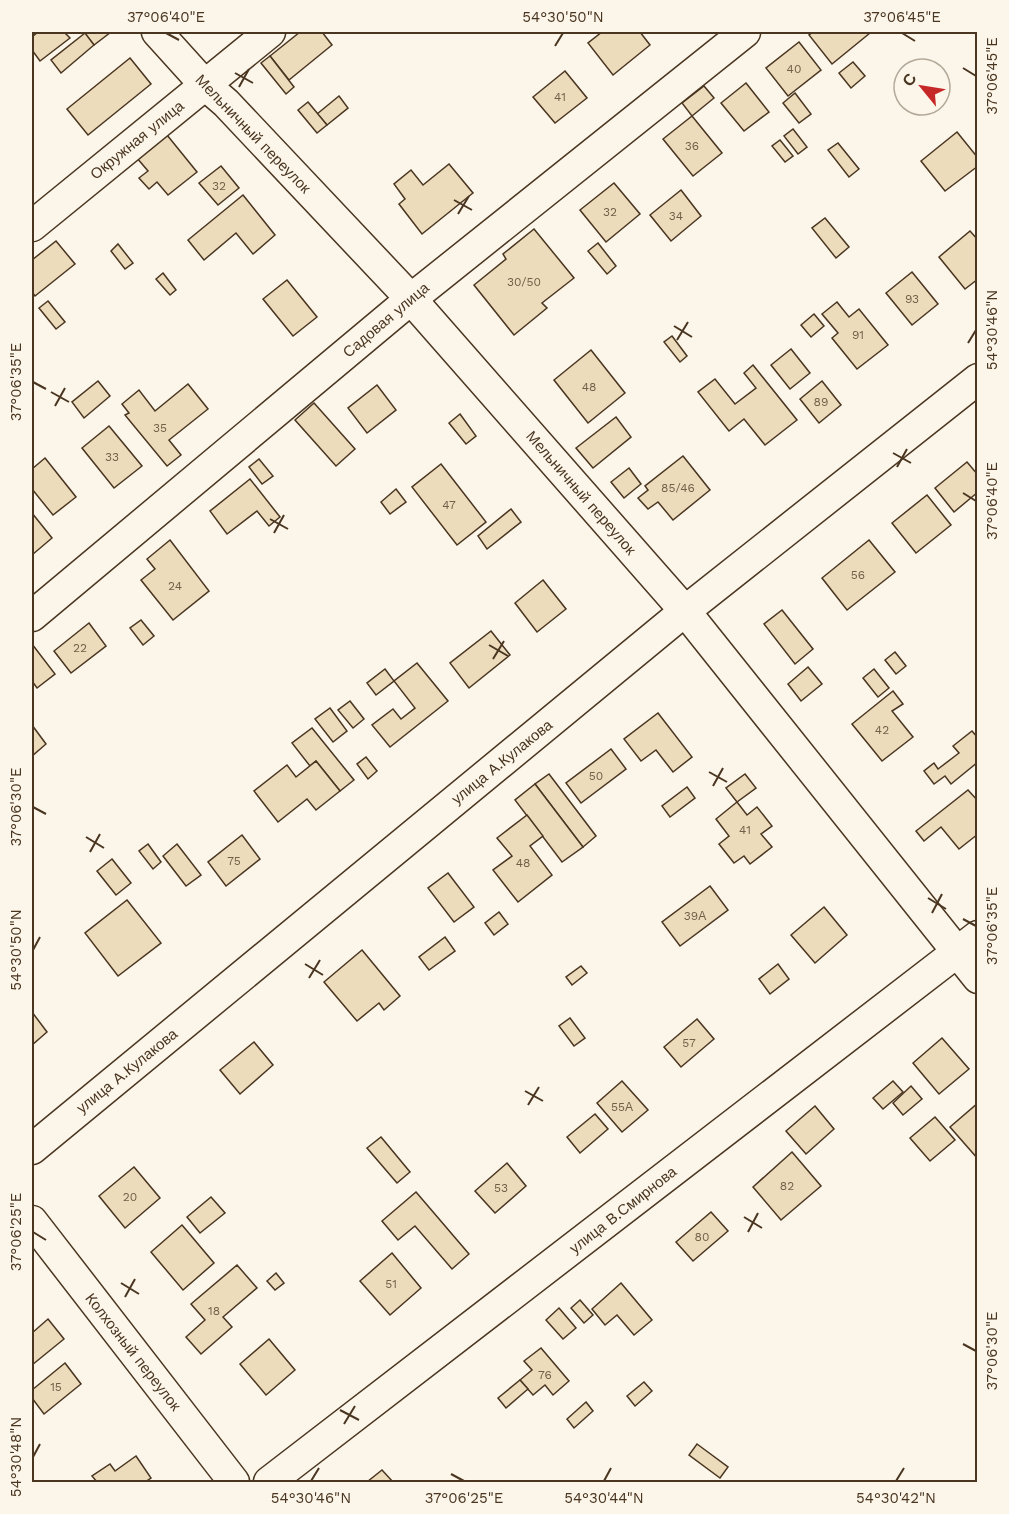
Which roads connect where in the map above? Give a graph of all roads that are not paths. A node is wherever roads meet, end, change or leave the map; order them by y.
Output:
1 (157, 32) edge
2 (270, 32) edge
3 (745, 32) edge
4 (204, 84) junction
5 (32, 226) edge
6 (411, 299) junction
7 (978, 379) edge
8 (685, 611) junction
9 (32, 616) edge
10 (967, 945) edge
11 (978, 978) edge
12 (32, 1149) edge
13 (32, 1221) edge
14 (234, 1482) edge
15 (269, 1482) edge

1 - 4 street, Мельничный переулок
2 - 4 street, Окружная улица
3 - 6 street, Садовая улица
4 - 5 street, Окружная улица
4 - 6 street, Мельничный переулок
6 - 8 street, Мельничный переулок
6 - 9 street, Садовая улица
7 - 8 street, улица А.Кулакова
8 - 10 street, Мельничный переулок
8 - 12 street, улица А.Кулакова
10 - 11 street, Мельничный переулок
10 - 15 street, улица В.Смирнова
13 - 14 street, Колхозный переулок

